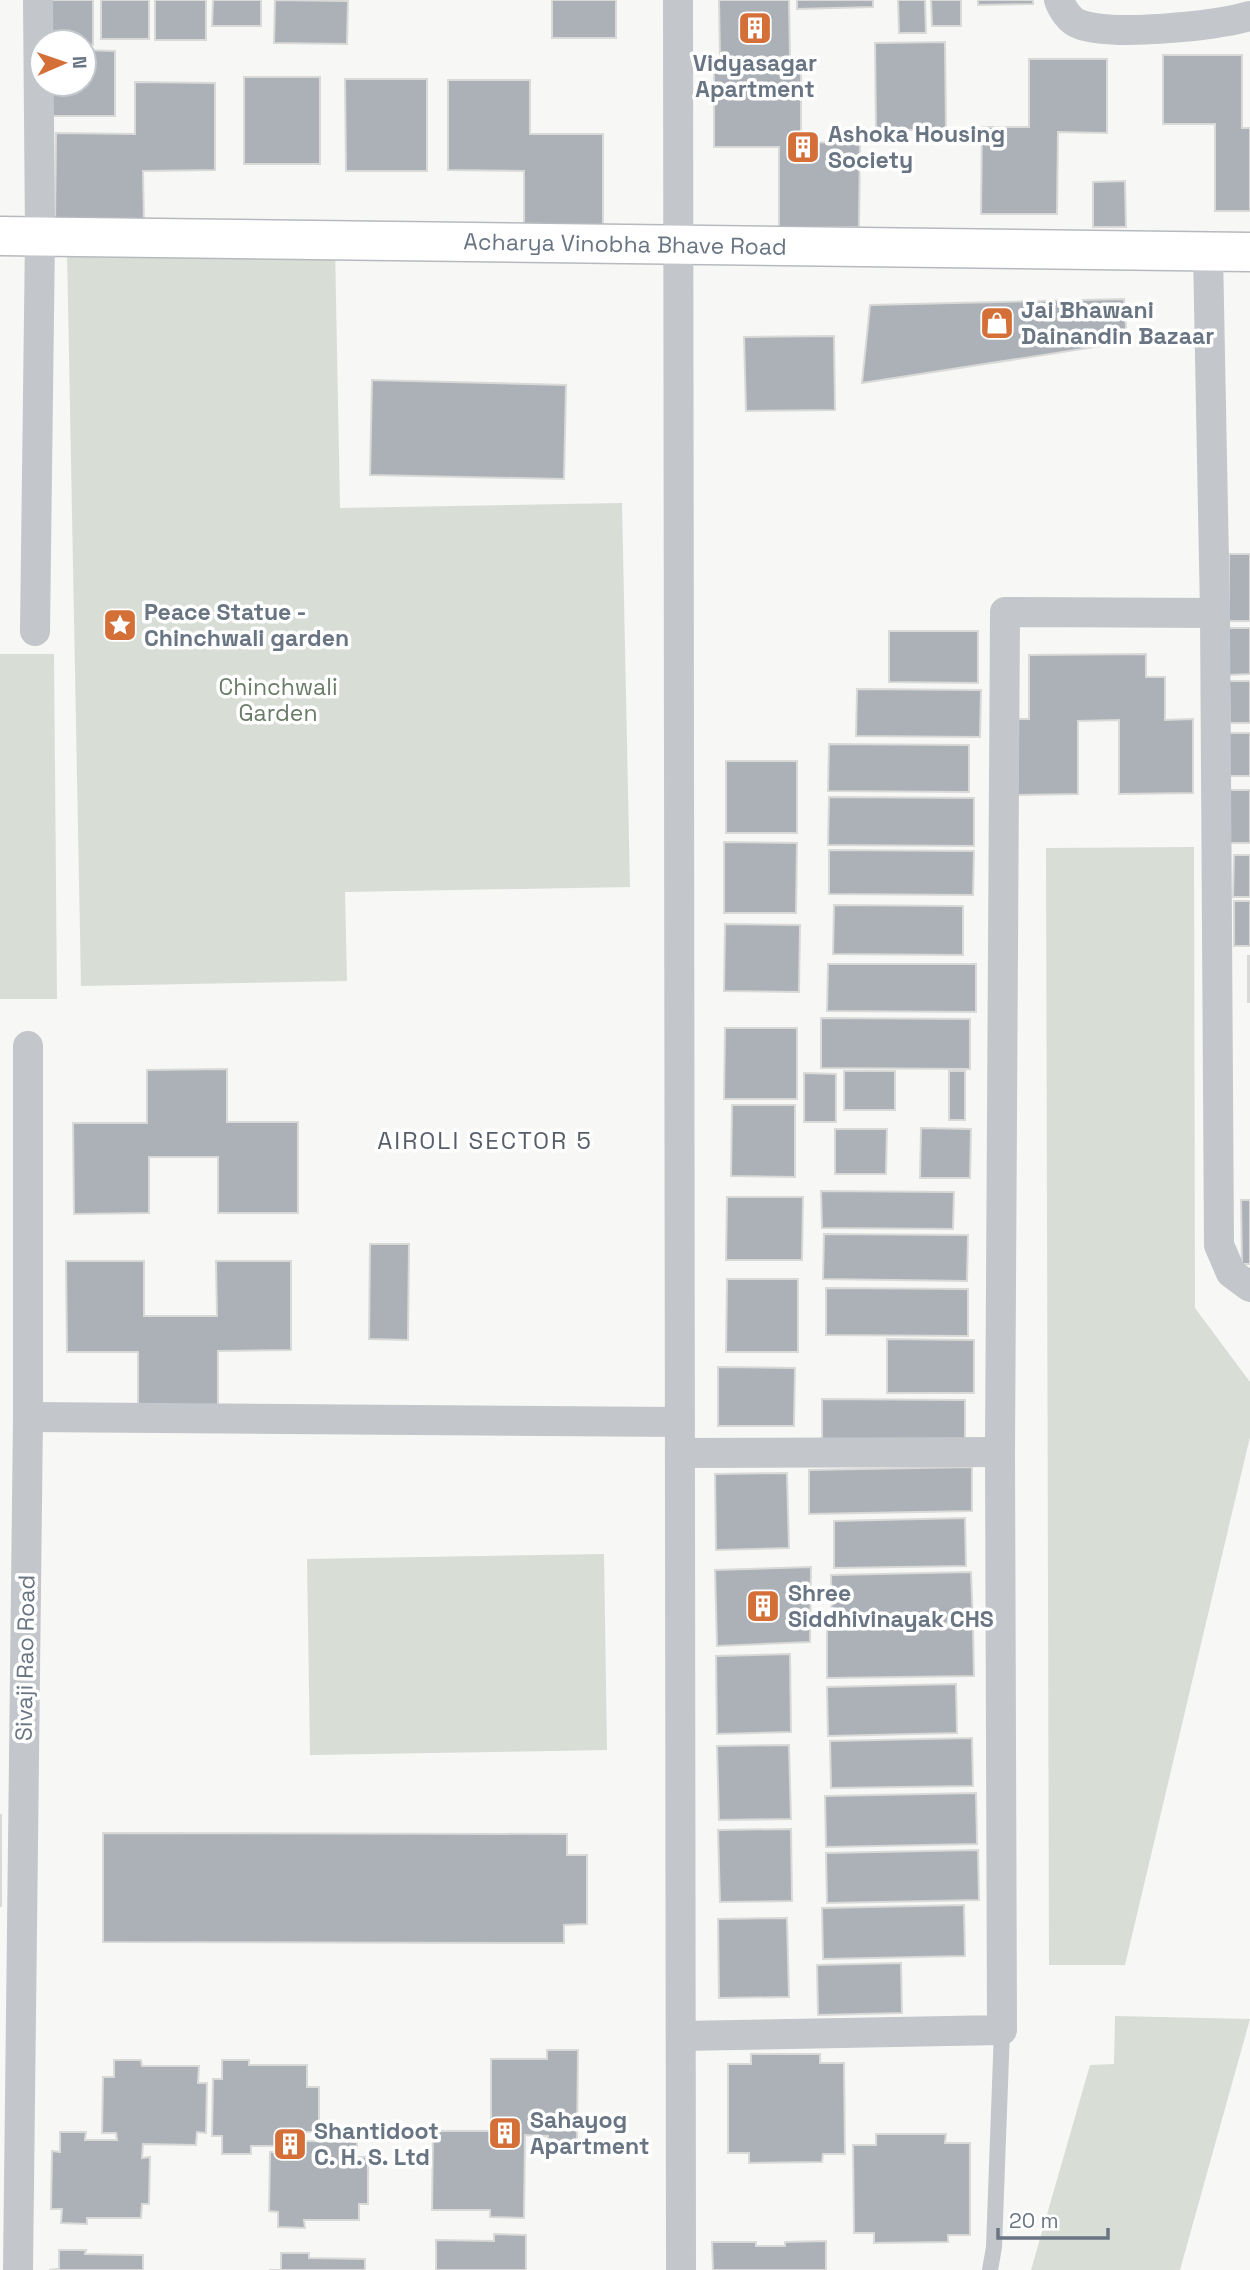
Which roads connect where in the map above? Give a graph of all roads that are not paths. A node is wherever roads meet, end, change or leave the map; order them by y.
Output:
1 (38, 0) edge
2 (678, 0) edge
3 (1059, 0) edge
4 (1250, 16) edge
5 (0, 236) edge
6 (40, 236) junction
7 (678, 244) junction
8 (1208, 252) junction
9 (1250, 252) edge
10 (1215, 613) junction
11 (35, 631) dead end
12 (28, 1046) dead end
13 (1250, 1287) edge
14 (28, 1417) junction
15 (680, 1422) junction
16 (1000, 1452) junction
17 (680, 1453) junction
18 (1002, 2030) junction
19 (681, 2036) junction
20 (18, 2270) edge
21 (681, 2270) edge
22 (990, 2270) edge

1 - 6 street
2 - 7 street
3 - 4 street
5 - 6 street, Acharya Vinobha Bhave Road
6 - 7 street, Acharya Vinobha Bhave Road
6 - 11 street
7 - 8 street, Acharya Vinobha Bhave Road
7 - 15 street
8 - 9 street, Acharya Vinobha Bhave Road
8 - 10 street
10 - 13 street
10 - 16 street
12 - 14 street, Sivaji Rao Road
14 - 15 street
14 - 20 street, Sivaji Rao Road
15 - 17 street
16 - 17 street
16 - 18 street
17 - 19 street
18 - 19 street
18 - 22 lane
19 - 21 street

